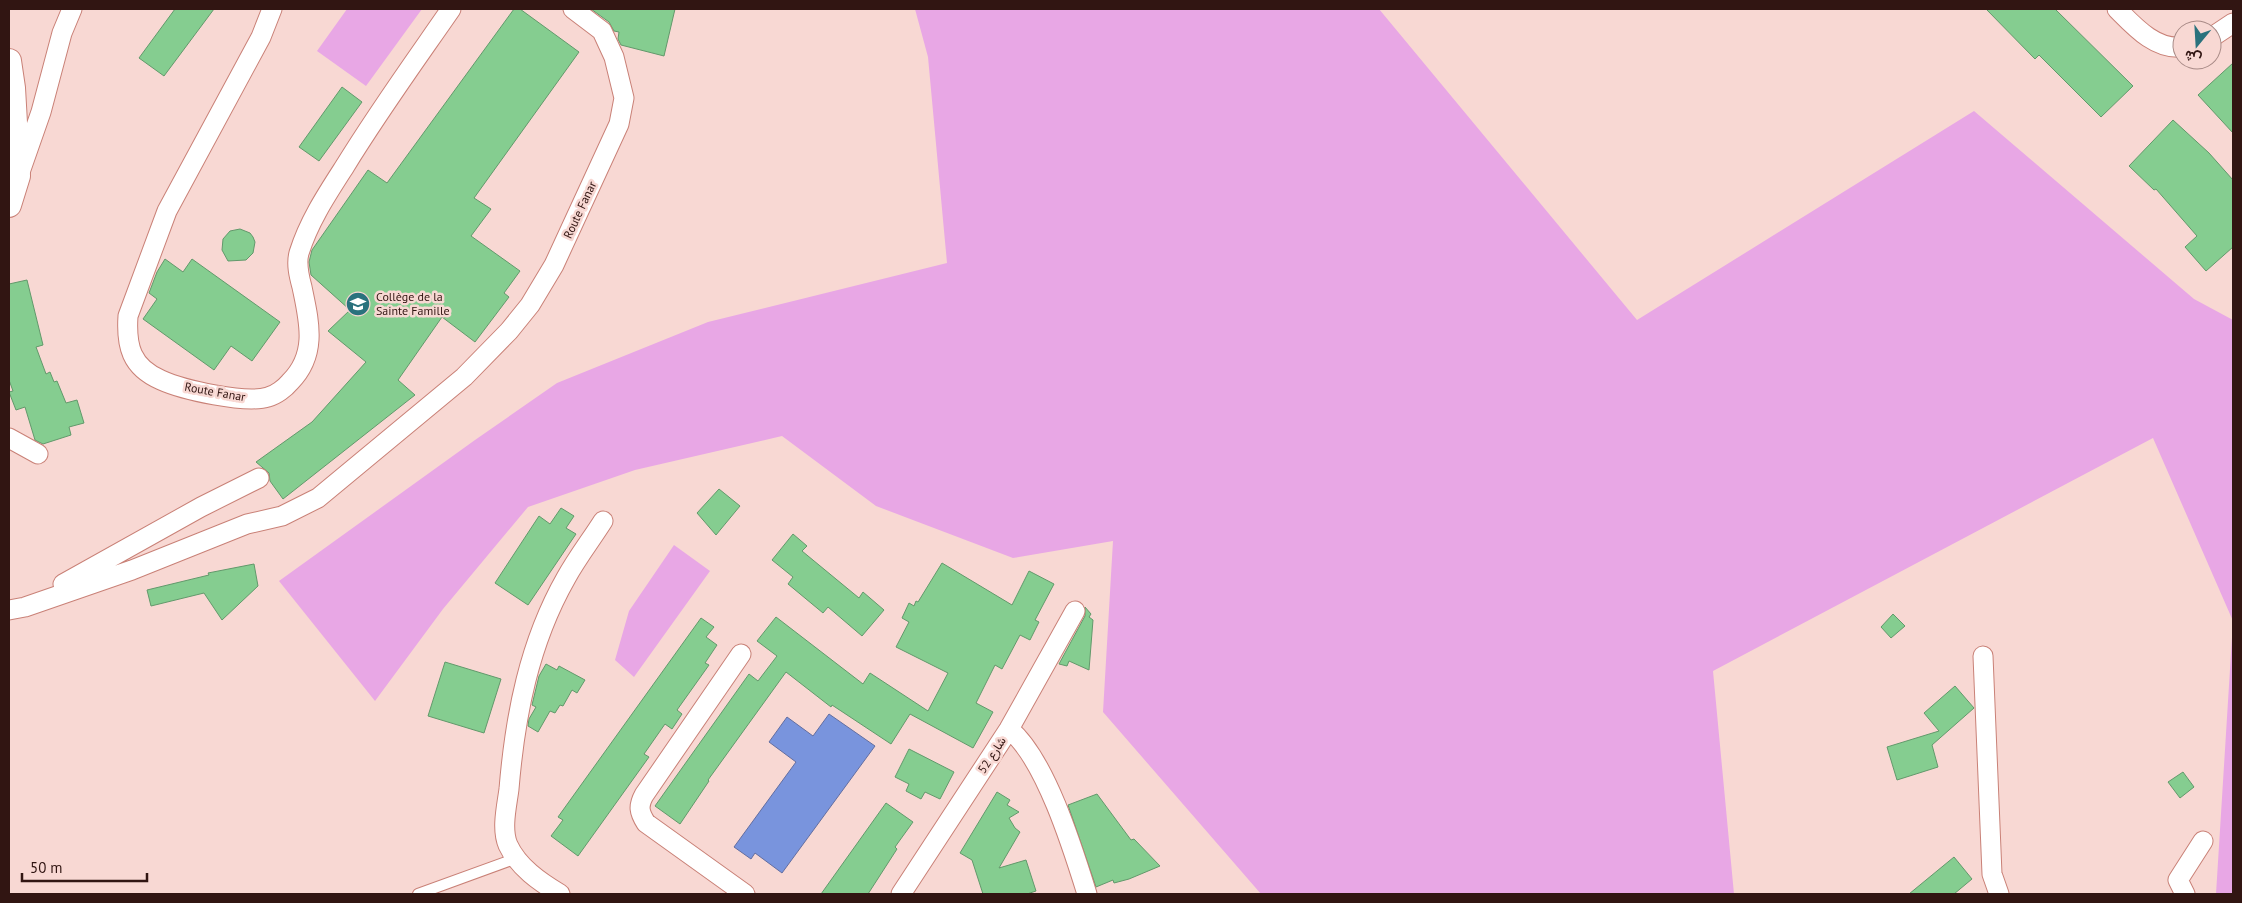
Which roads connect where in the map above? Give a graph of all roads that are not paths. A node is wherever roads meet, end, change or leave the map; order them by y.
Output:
1 (72, 9) edge
2 (272, 9) edge
3 (451, 9) edge
4 (573, 9) edge
5 (2117, 9) edge
6 (2233, 23) edge
7 (2222, 30) edge
8 (2172, 45) edge
9 (9, 61) edge
10 (18, 176) junction
11 (9, 205) edge
12 (9, 438) edge
13 (38, 454) dead end
14 (259, 478) dead end
15 (603, 521) dead end
16 (17, 609) edge
17 (1075, 611) dead end
18 (741, 654) dead end
19 (1983, 656) dead end
20 (1009, 729) junction
21 (2202, 842) dead end
22 (516, 858) junction
23 (418, 894) edge
24 (560, 894) edge
25 (745, 894) edge
26 (901, 894) edge
27 (1087, 894) edge
28 (1999, 894) edge
29 (2185, 894) edge

1 - 10 street
2 - 3 street, Route Fanar
4 - 16 street, Route Fanar
5 - 8 street
6 - 7 street
9 - 10 street
10 - 11 street
12 - 13 street
14 - 16 street, Route Fanar
15 - 22 street
17 - 20 street, شارع 52
18 - 25 street
19 - 28 street
20 - 26 street, شارع 52
20 - 27 street
21 - 29 street
22 - 23 lane
22 - 24 street

